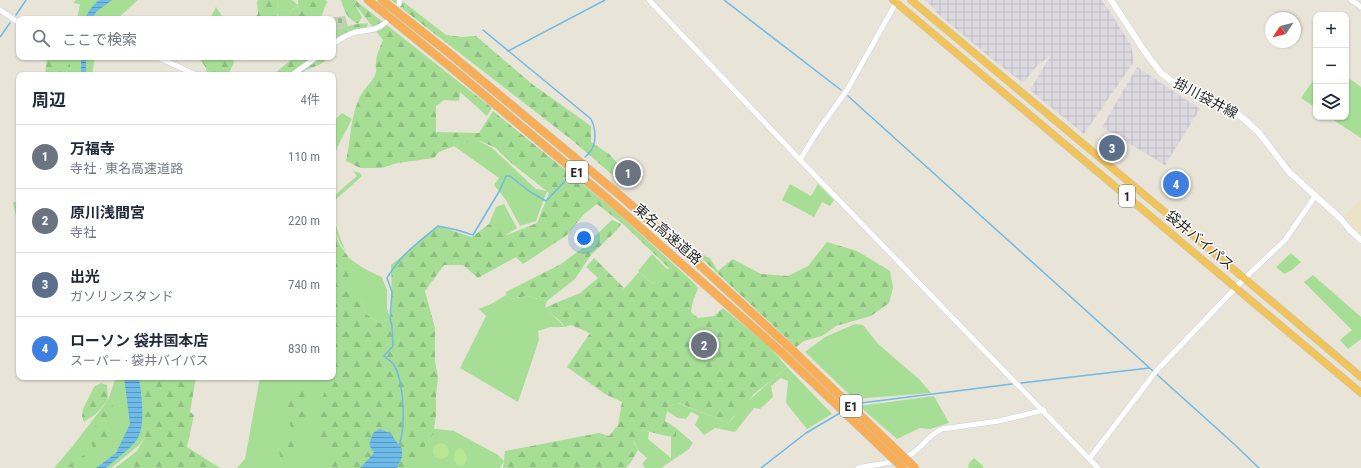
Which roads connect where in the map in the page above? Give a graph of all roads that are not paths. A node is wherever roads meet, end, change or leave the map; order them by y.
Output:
1 (368, 0) edge
2 (382, 0) edge
3 (649, 0) edge
4 (911, 0) edge
5 (1110, 0) edge
6 (1351, 0) edge
7 (896, 1) edge
8 (1361, 6) edge
9 (0, 10) edge
10 (16, 21) edge
11 (386, 22) dead end
12 (336, 42) edge
13 (164, 60) edge
14 (312, 60) edge
15 (190, 72) edge
16 (296, 72) edge
17 (800, 160) junction
18 (1316, 195) junction
19 (1361, 240) edge
20 (1245, 278) junction
21 (1236, 288) junction
22 (1361, 377) edge
23 (1361, 392) edge
24 (1044, 410) junction
25 (1090, 458) junction
26 (858, 468) edge
27 (903, 468) edge
28 (916, 468) edge
29 (1098, 468) edge

1 - 27 highway, 東名高速道路 / E1, bridge
2 - 28 highway, 東名高速道路 / E1, bridge
3 - 17 street
4 - 20 highway, 袋井バイパス / 1
5 - 18 main road, 掛川袋井線
6 - 8 street
7 - 17 street
7 - 21 highway, 袋井バイパス / 1
9 - 10 street
11 - 12 street
13 - 15 street
14 - 16 street
17 - 24 street
18 - 19 main road, 掛川袋井線
18 - 20 street
20 - 21 street
20 - 22 highway, 袋井バイパス / 1
21 - 23 highway, 袋井バイパス / 1
21 - 25 street
24 - 25 street
24 - 26 street
25 - 29 street

